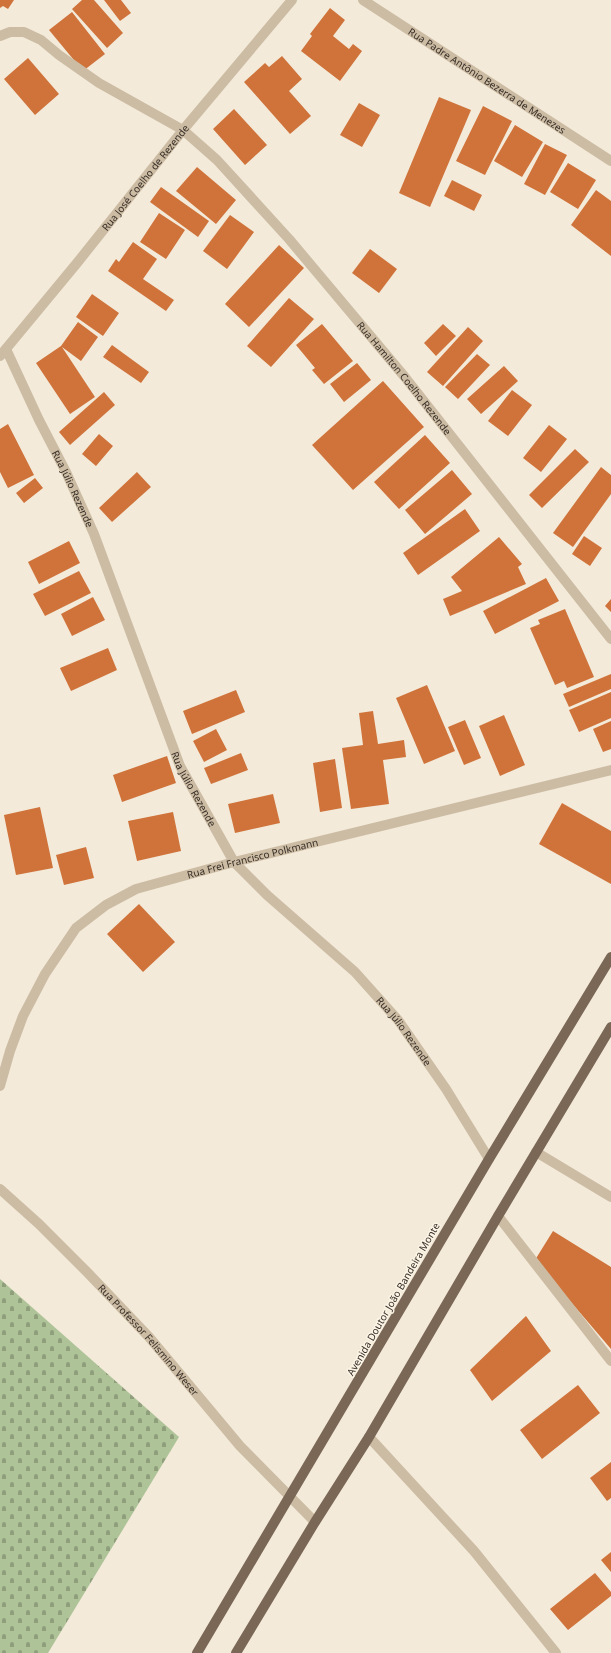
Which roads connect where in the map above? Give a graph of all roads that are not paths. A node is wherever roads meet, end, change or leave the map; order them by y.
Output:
1 (292, 0) edge
2 (363, 0) edge
3 (0, 36) edge
4 (183, 130) junction
5 (611, 161) edge
6 (3, 352) edge
7 (611, 639) edge
8 (611, 770) edge
9 (234, 862) junction
10 (611, 957) edge
11 (611, 1027) edge
12 (0, 1086) edge
13 (536, 1152) junction
14 (489, 1159) junction
15 (0, 1189) edge
16 (611, 1197) edge
17 (498, 1216) junction
18 (611, 1360) edge
19 (369, 1436) junction
20 (290, 1498) junction
21 (315, 1522) junction
22 (197, 1653) edge
23 (236, 1653) edge
24 (556, 1653) edge

1 - 4 street, Rua José Coelho de Rezende
2 - 5 street, Rua Padre Antônio Bezerra de Menezes
3 - 4 street, Rua Hamilton Coelho Rezende
4 - 6 street, Rua José Coelho de Rezende
4 - 7 street, Rua Hamilton Coelho Rezende
6 - 9 street, Rua Júlio Rezende
8 - 9 street, Rua Frei Francisco Polkmann
9 - 12 street, Rua Frei Francisco Polkmann
9 - 14 street, Rua Júlio Rezende
10 - 14 main road, Avenida Doutor João Bandeira Monte
11 - 13 main road
13 - 16 street
13 - 17 main road
14 - 20 main road, Avenida Doutor João Bandeira Monte
15 - 20 street, Rua Professor Felismino Weser
17 - 18 street
17 - 19 main road
19 - 21 main road
19 - 24 street
20 - 21 street, Rua Professor Felismino Weser
20 - 22 main road, Avenida Doutor João Bandeira Monte
21 - 23 main road

